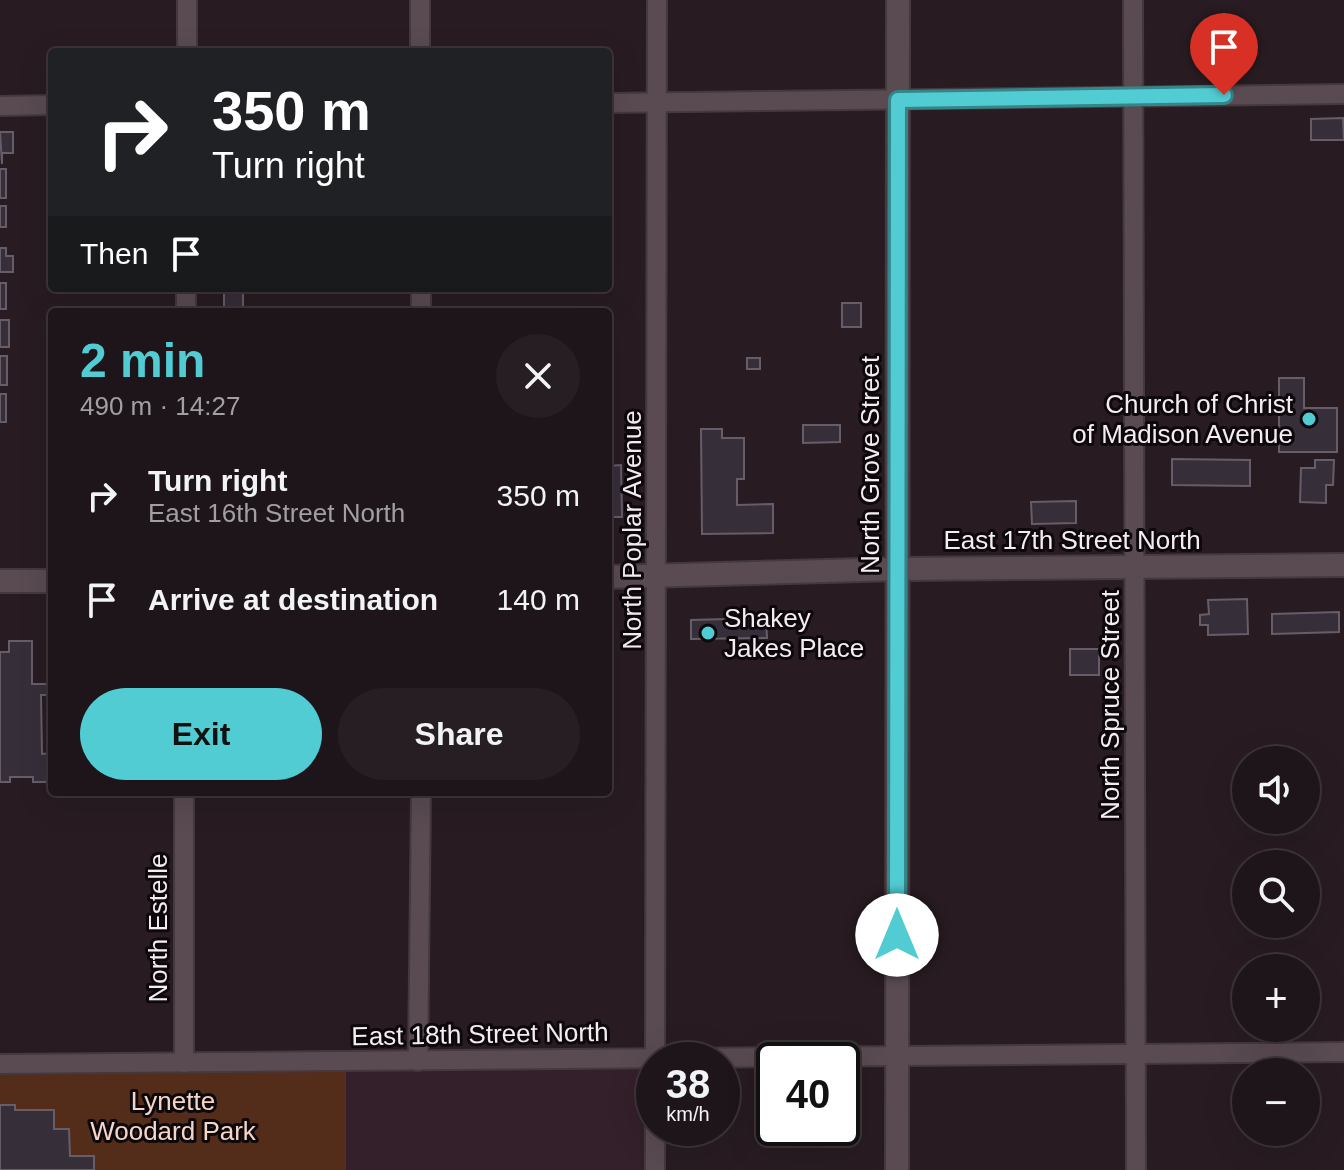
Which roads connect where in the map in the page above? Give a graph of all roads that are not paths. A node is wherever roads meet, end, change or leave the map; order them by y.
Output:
1 (187, 0) edge
2 (420, 0) edge
3 (657, 0) edge
4 (898, 0) edge
5 (1133, 0) edge
6 (187, 48) edge
7 (420, 48) edge
8 (1344, 94) edge
9 (1134, 97) junction
10 (898, 100) junction
11 (612, 103) edge
12 (658, 103) junction
13 (48, 105) edge
14 (0, 106) edge
15 (1344, 565) edge
16 (898, 569) junction
17 (1136, 569) junction
18 (612, 577) edge
19 (658, 577) junction
20 (0, 581) edge
21 (48, 581) edge
22 (184, 796) edge
23 (421, 796) edge
24 (655, 1042) edge
25 (1344, 1052) edge
26 (1136, 1054) junction
27 (897, 1056) junction
28 (740, 1058) edge
29 (636, 1059) edge
30 (418, 1061) junction
31 (184, 1063) junction
32 (0, 1064) edge
33 (655, 1146) edge
34 (655, 1170) edge
35 (897, 1170) edge
36 (1136, 1170) edge

1 - 6 street
2 - 7 street
3 - 12 street, North Poplar Avenue
4 - 10 street, North Grove Street
5 - 9 street, North Spruce Street
8 - 9 street
9 - 10 street
9 - 17 street, North Spruce Street
10 - 12 street
10 - 16 street, North Grove Street
11 - 12 street
12 - 19 street, North Poplar Avenue
13 - 14 street
15 - 17 street, East 17th Street North
16 - 17 street, East 17th Street North
16 - 19 street, East 17th Street North
16 - 27 street, North Grove Street
17 - 26 street, North Spruce Street
18 - 19 street, East 17th Street North
19 - 24 street, North Poplar Avenue
20 - 21 street
22 - 31 street, North Estelle
23 - 30 street
25 - 26 street, East 18th Street North
26 - 27 street, East 18th Street North
26 - 36 street, North Spruce Street
27 - 28 street, East 18th Street North
27 - 35 street, North Grove Street
29 - 30 street, East 18th Street North
30 - 31 street, East 18th Street North
31 - 32 street, East 18th Street North
33 - 34 street

